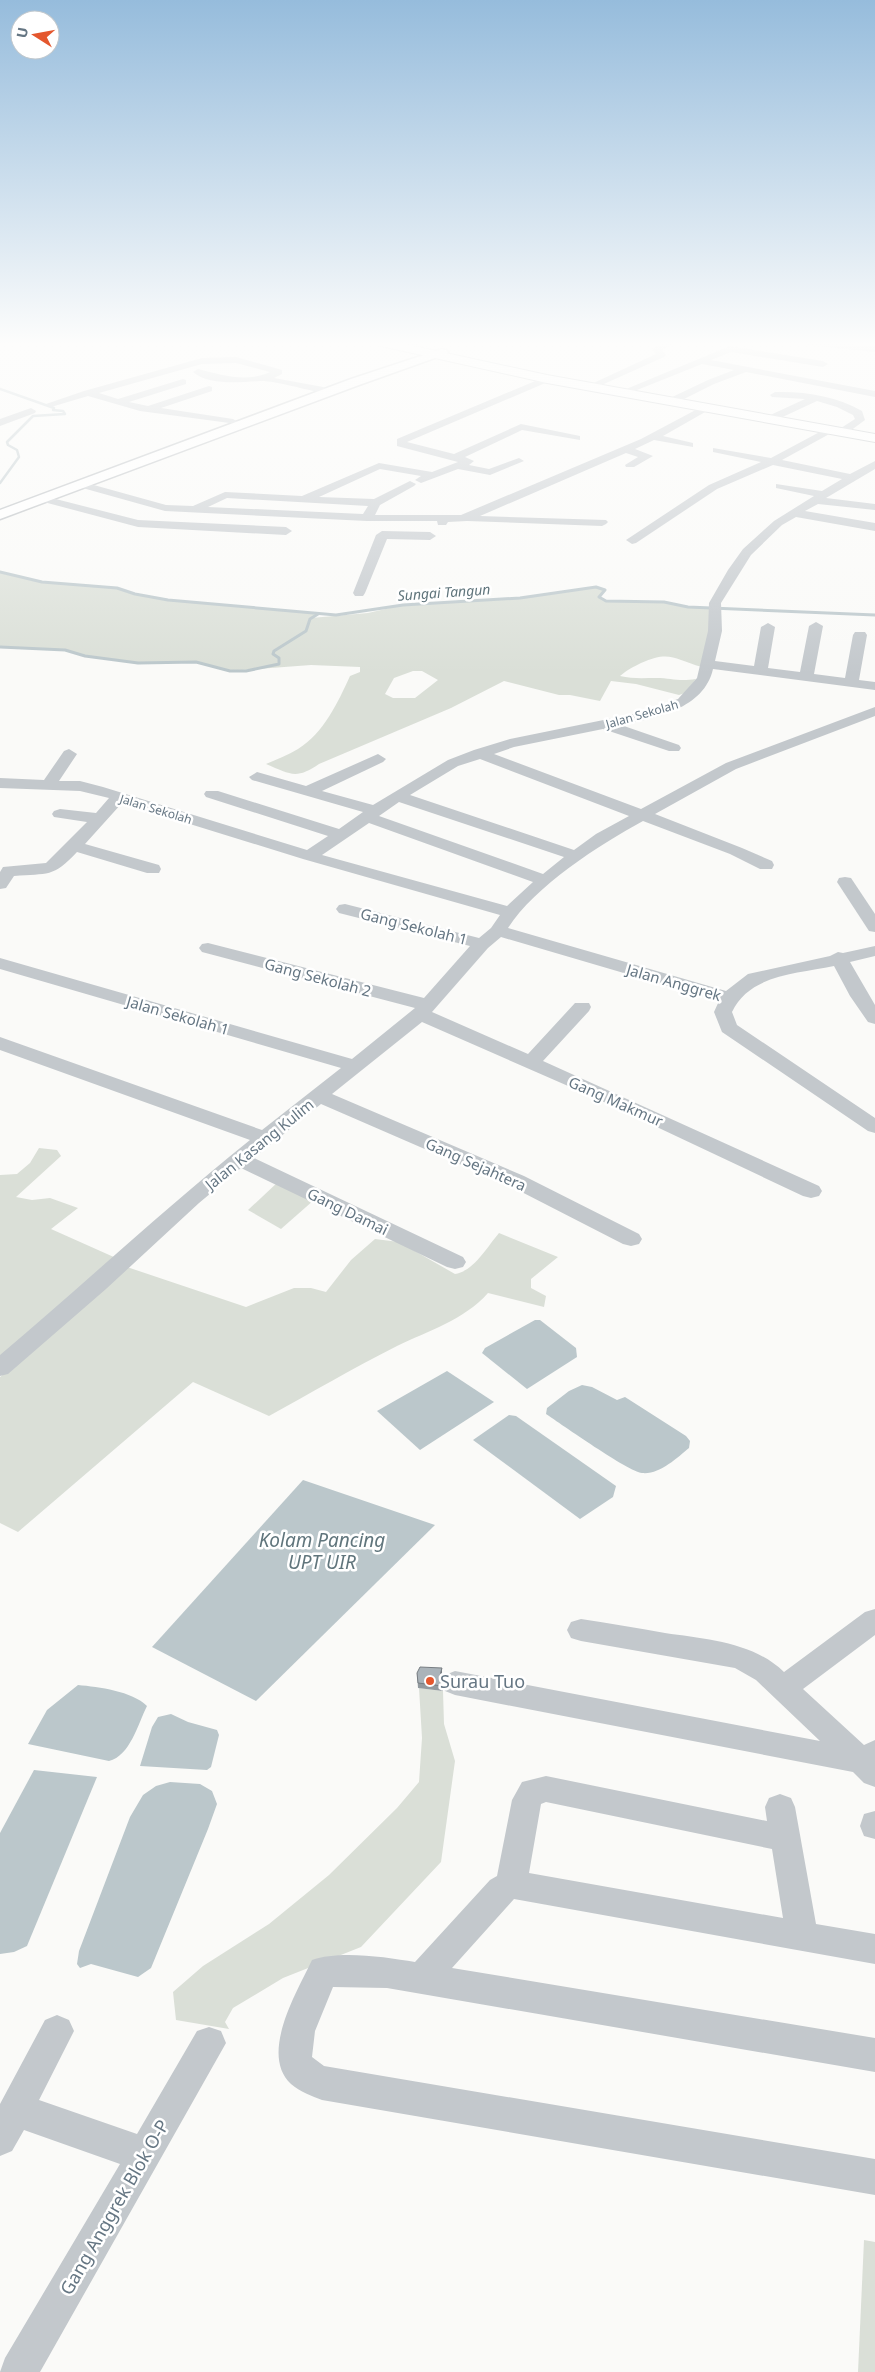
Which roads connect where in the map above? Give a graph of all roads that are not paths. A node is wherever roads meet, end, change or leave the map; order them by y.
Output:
1 (160, 453) edge
2 (161, 453) edge
3 (436, 453) edge
4 (474, 453) edge
5 (620, 453) edge
6 (636, 453) edge
7 (731, 453) edge
8 (788, 453) edge
9 (519, 461) dead end
10 (773, 461) junction
11 (457, 462) junction
12 (875, 464) edge
13 (630, 465) dead end
14 (490, 472) junction
15 (436, 474) junction
16 (536, 475) dead end
17 (355, 476) junction
18 (855, 476) junction
19 (875, 477) edge
20 (558, 479) junction
21 (421, 480) dead end
22 (84, 486) junction
23 (780, 486) dead end
24 (246, 487) dead end
25 (225, 496) junction
26 (819, 498) junction
27 (44, 499) junction
28 (304, 500) junction
29 (376, 503) junction
30 (875, 507) edge
31 (0, 508) edge
32 (165, 508) junction
33 (193, 509) junction
34 (795, 513) junction
35 (0, 515) edge
36 (380, 517) junction
37 (367, 518) junction
38 (462, 519) junction
39 (602, 522) dead end
40 (138, 524) junction
41 (875, 527) edge
42 (286, 531) dead end
43 (382, 535) junction
44 (430, 536) dead end
45 (632, 540) dead end
46 (359, 593) dead end
47 (816, 626) dead end
48 (768, 627) dead end
49 (860, 635) dead end
50 (709, 664) junction
51 (760, 671) junction
52 (806, 677) junction
53 (851, 683) junction
54 (875, 686) edge
55 (875, 711) edge
56 (604, 725) junction
57 (674, 748) dead end
58 (479, 753) junction
59 (69, 754) dead end
60 (257, 776) dead end
61 (0, 783) edge
62 (49, 784) junction
63 (212, 794) dead end
64 (317, 795) junction
65 (397, 796) junction
66 (119, 797) junction
67 (60, 814) dead end
68 (372, 814) junction
69 (282, 815) junction
70 (643, 815) junction
71 (100, 818) junction
72 (339, 834) junction
73 (246, 837) junction
74 (74, 846) junction
75 (308, 856) junction
76 (576, 856) junction
77 (766, 865) dead end
78 (153, 868) dead end
79 (545, 880) junction
80 (845, 882) dead end
81 (0, 884) edge
82 (345, 909) dead end
83 (510, 912) junction
84 (875, 927) edge
85 (498, 931) junction
86 (482, 944) junction
87 (208, 948) dead end
88 (875, 951) edge
89 (838, 957) junction
90 (0, 963) edge
91 (729, 998) junction
92 (582, 1007) dead end
93 (423, 1010) junction
94 (875, 1018) edge
95 (0, 1043) edge
96 (531, 1063) junction
97 (356, 1066) junction
98 (319, 1096) junction
99 (875, 1127) edge
100 (264, 1138) junction
101 (241, 1160) junction
102 (811, 1192) dead end
103 (630, 1239) dead end
104 (455, 1262) dead end
105 (0, 1368) edge
106 (875, 1620) edge
107 (581, 1630) dead end
108 (455, 1683) dead end
109 (782, 1689) junction
110 (872, 1763) edge
111 (780, 1807) dead end
112 (786, 1838) junction
113 (511, 1884) junction
114 (802, 1935) junction
115 (875, 1949) edge
116 (421, 1979) junction
117 (57, 2031) dead end
118 (209, 2043) dead end
119 (875, 2055) edge
120 (8, 2124) edge
121 (145, 2154) junction
122 (875, 2177) edge
123 (19, 2372) edge

1 - 31 main road
2 - 22 main road
3 - 11 street
4 - 11 street
5 - 20 street
6 - 13 street
7 - 10 street
8 - 10 street
9 - 14 street
10 - 18 street
10 - 45 street
11 - 14 street
11 - 15 street
12 - 18 street, Jalan Sekolah
14 - 15 street
15 - 17 street
15 - 21 street
16 - 20 street
17 - 28 street
17 - 29 street
18 - 19 street
18 - 26 street, Jalan Sekolah
20 - 38 street
22 - 27 main road
22 - 32 street
23 - 26 street
24 - 25 street
25 - 28 street
25 - 33 street
26 - 30 street
26 - 34 street, Jalan Sekolah
27 - 35 main road
27 - 40 street
28 - 29 street
29 - 37 street
32 - 33 street
32 - 40 street
33 - 37 street
34 - 41 street
34 - 50 street, Jalan Sekolah
36 - 37 street
36 - 38 street
36 - 43 street
38 - 39 street
40 - 42 street
43 - 44 street
43 - 46 street
47 - 52 street
48 - 51 street
49 - 53 street
50 - 51 street
50 - 56 street, Jalan Sekolah
51 - 52 street
52 - 53 street
53 - 54 street
55 - 70 street, Jalan Kasang Kulim
56 - 57 street
56 - 58 street, Jalan Sekolah
58 - 65 street, Jalan Sekolah
58 - 70 street
59 - 62 street
60 - 64 street
61 - 62 street, Jalan Sekolah
62 - 66 street, Jalan Sekolah
63 - 69 street
64 - 64 street
64 - 68 street
64 - 69 street
65 - 68 street, Jalan Sekolah
65 - 76 street
66 - 71 street
66 - 73 street, Jalan Sekolah
67 - 71 street
68 - 72 street, Jalan Sekolah
68 - 79 street
69 - 72 street
69 - 73 street
70 - 76 street, Jalan Kasang Kulim
70 - 77 street
71 - 74 street
72 - 75 street, Jalan Sekolah
73 - 75 street, Jalan Sekolah
74 - 78 street
74 - 81 street
75 - 83 street, Jalan Sekolah
76 - 79 street, Jalan Kasang Kulim
79 - 83 street, Jalan Kasang Kulim
80 - 84 street
82 - 86 street, Gang Sekolah 1
83 - 85 street, Jalan Kasang Kulim
85 - 86 street, Jalan Kasang Kulim
85 - 91 street, Jalan Anggrek
86 - 93 street, Jalan Kasang Kulim
87 - 93 street, Gang Sekolah 2
88 - 89 street, Jalan Anggrek
89 - 91 street, Jalan Anggrek
89 - 94 street
90 - 97 street, Jalan Sekolah 1
91 - 99 street
92 - 96 street
93 - 96 street, Gang Makmur
93 - 97 street, Jalan Kasang Kulim
95 - 100 street
96 - 102 street, Gang Makmur
97 - 98 street, Jalan Kasang Kulim
98 - 100 street, Jalan Kasang Kulim
98 - 103 street, Gang Sejahtera
100 - 101 street, Jalan Kasang Kulim
101 - 104 street, Gang Damai
101 - 105 street, Jalan Kasang Kulim
106 - 109 street
107 - 109 street
108 - 110 street
109 - 110 street
111 - 112 street
112 - 113 street
112 - 114 street
113 - 114 street
113 - 116 street
114 - 115 street
116 - 119 street
116 - 122 street
117 - 120 street
118 - 121 street, Gang Anggrek Blok O-P
120 - 121 street
121 - 123 street, Gang Anggrek Blok O-P

